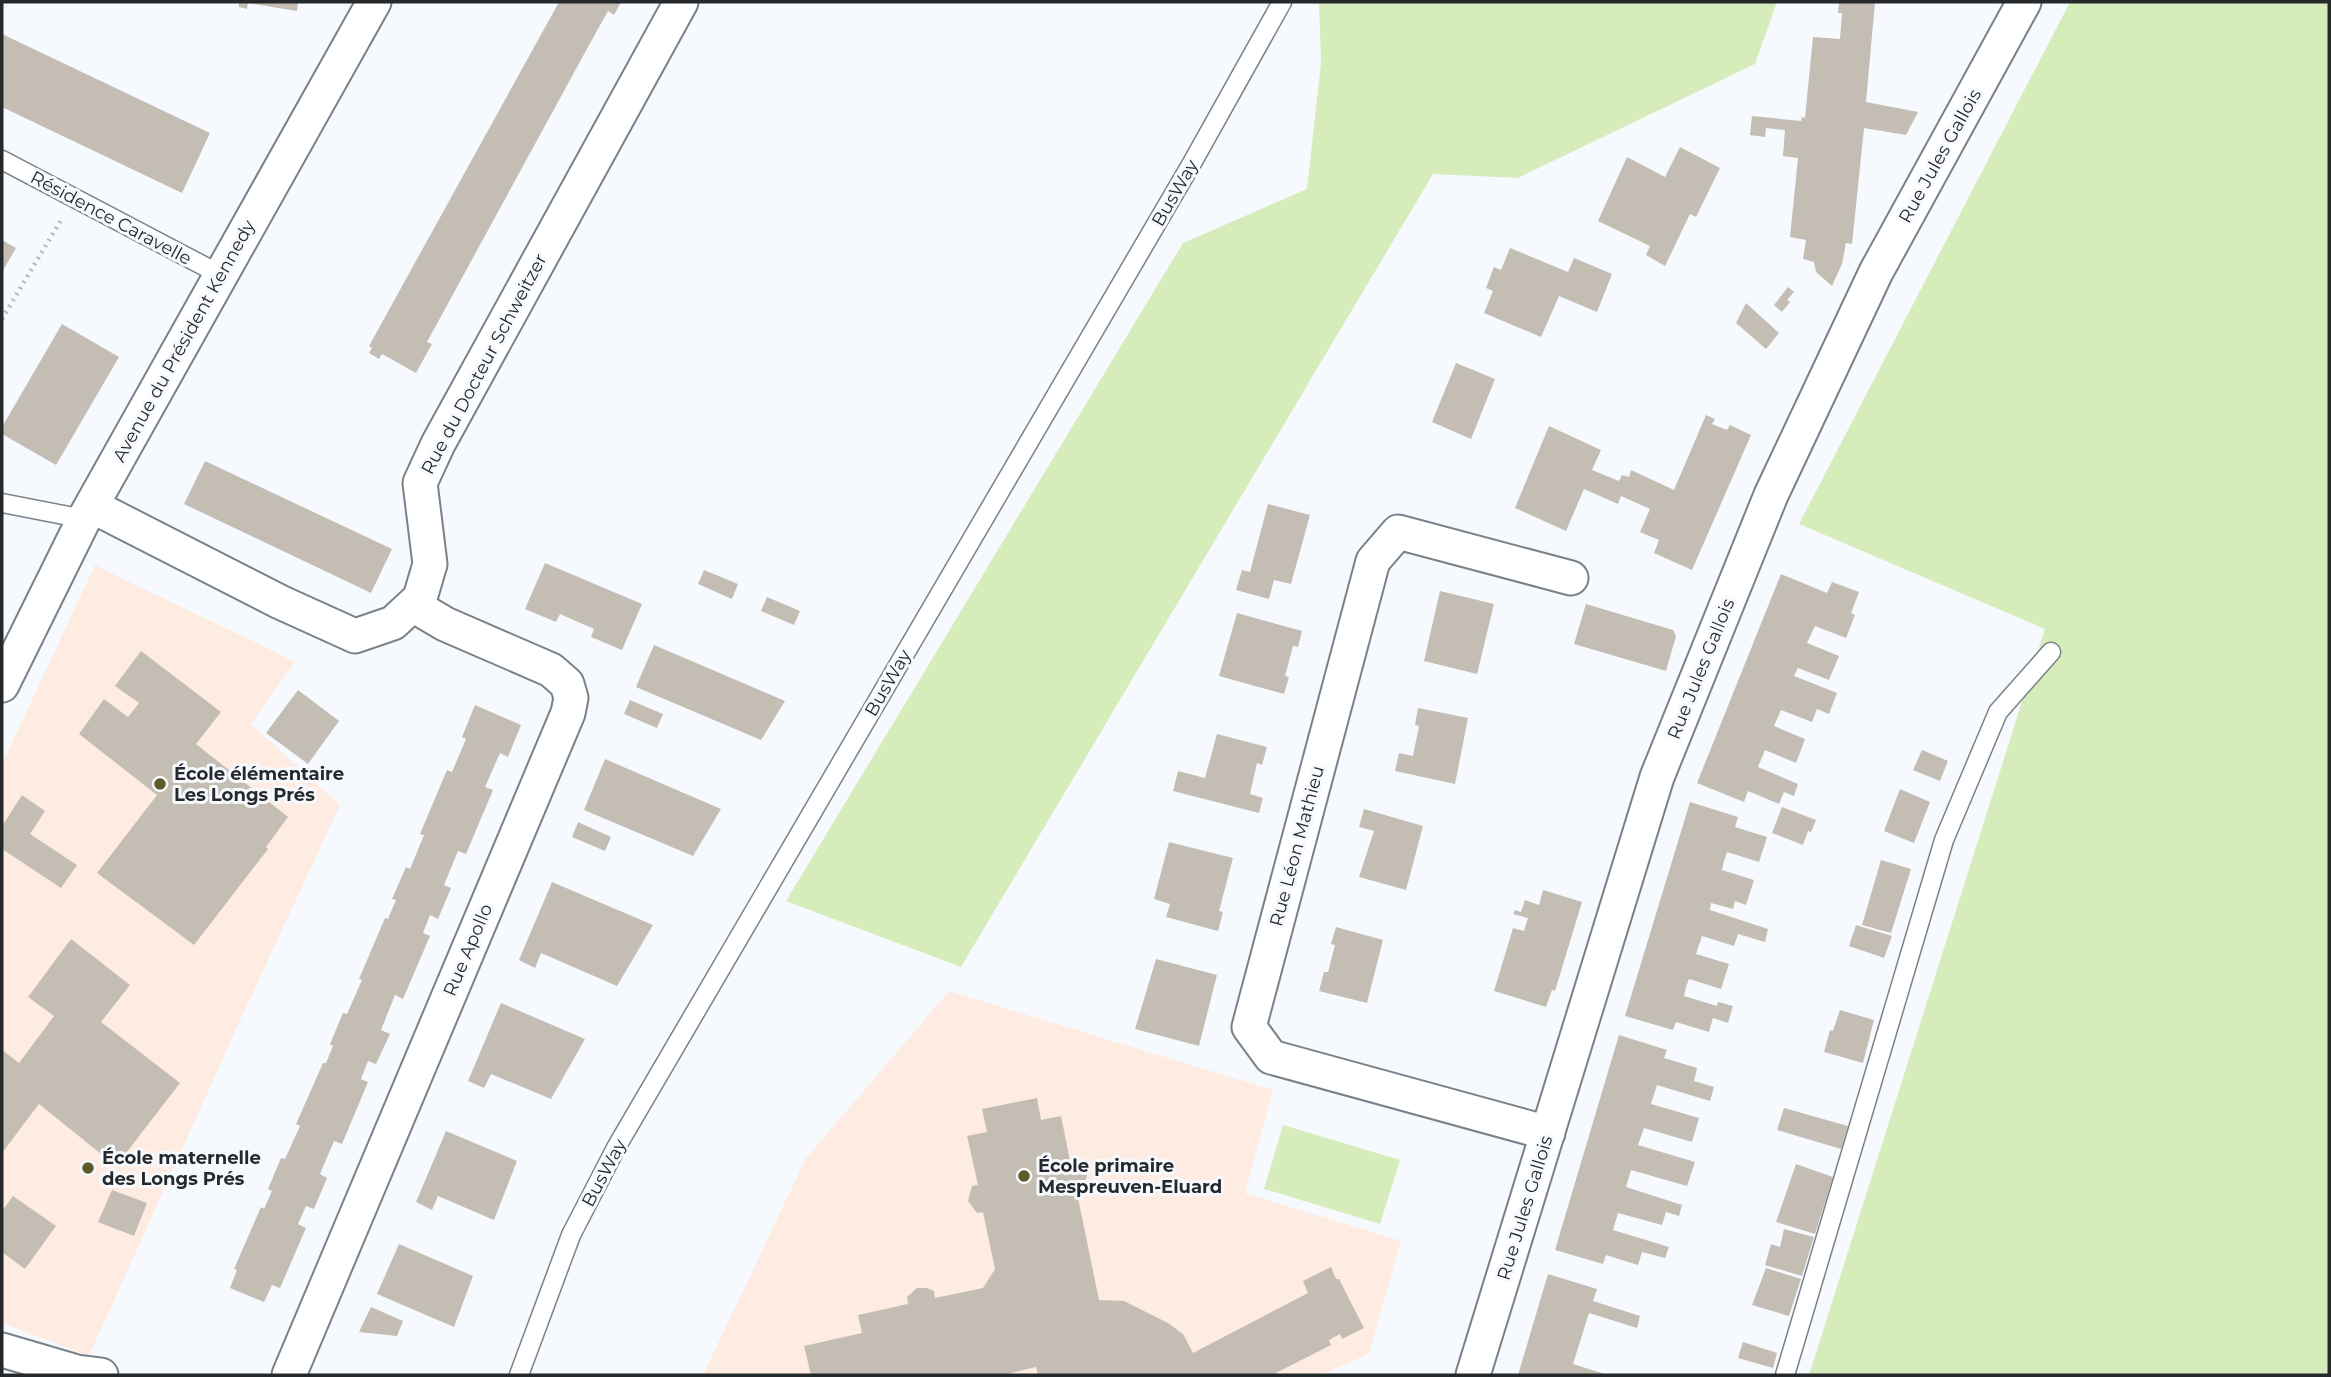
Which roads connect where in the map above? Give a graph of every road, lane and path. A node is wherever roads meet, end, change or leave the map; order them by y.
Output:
1 (374, 2) edge
2 (681, 2) edge
3 (1282, 2) edge
4 (2024, 2) edge
5 (2, 160) edge
6 (74, 198) junction
7 (221, 275) junction
8 (2, 319) edge
9 (2, 503) edge
10 (88, 512) junction
11 (1571, 578) dead end
12 (413, 605) junction
13 (2051, 652) dead end
14 (2, 685) edge
15 (1548, 1133) junction
16 (2, 1350) edge
17 (101, 1375) edge
18 (289, 1375) edge
19 (519, 1375) edge
20 (1474, 1375) edge
21 (1785, 1375) edge

1 - 7 street, Avenue du Président Kennedy
2 - 12 street, Rue du Docteur Schweitzer
3 - 19 lane, BusWay
4 - 15 street, Rue Jules Gallois
5 - 6 lane, Résidence Caravelle
6 - 7 lane, Résidence Caravelle
6 - 8 path
7 - 10 street, Avenue du Président Kennedy
9 - 10 lane
10 - 12 street, Rue du Docteur Schweitzer
10 - 14 street, Avenue du Président Kennedy
11 - 15 street, Rue Léon Mathieu
12 - 18 street, Rue Apollo
13 - 21 lane
15 - 20 street, Rue Jules Gallois
16 - 17 street

